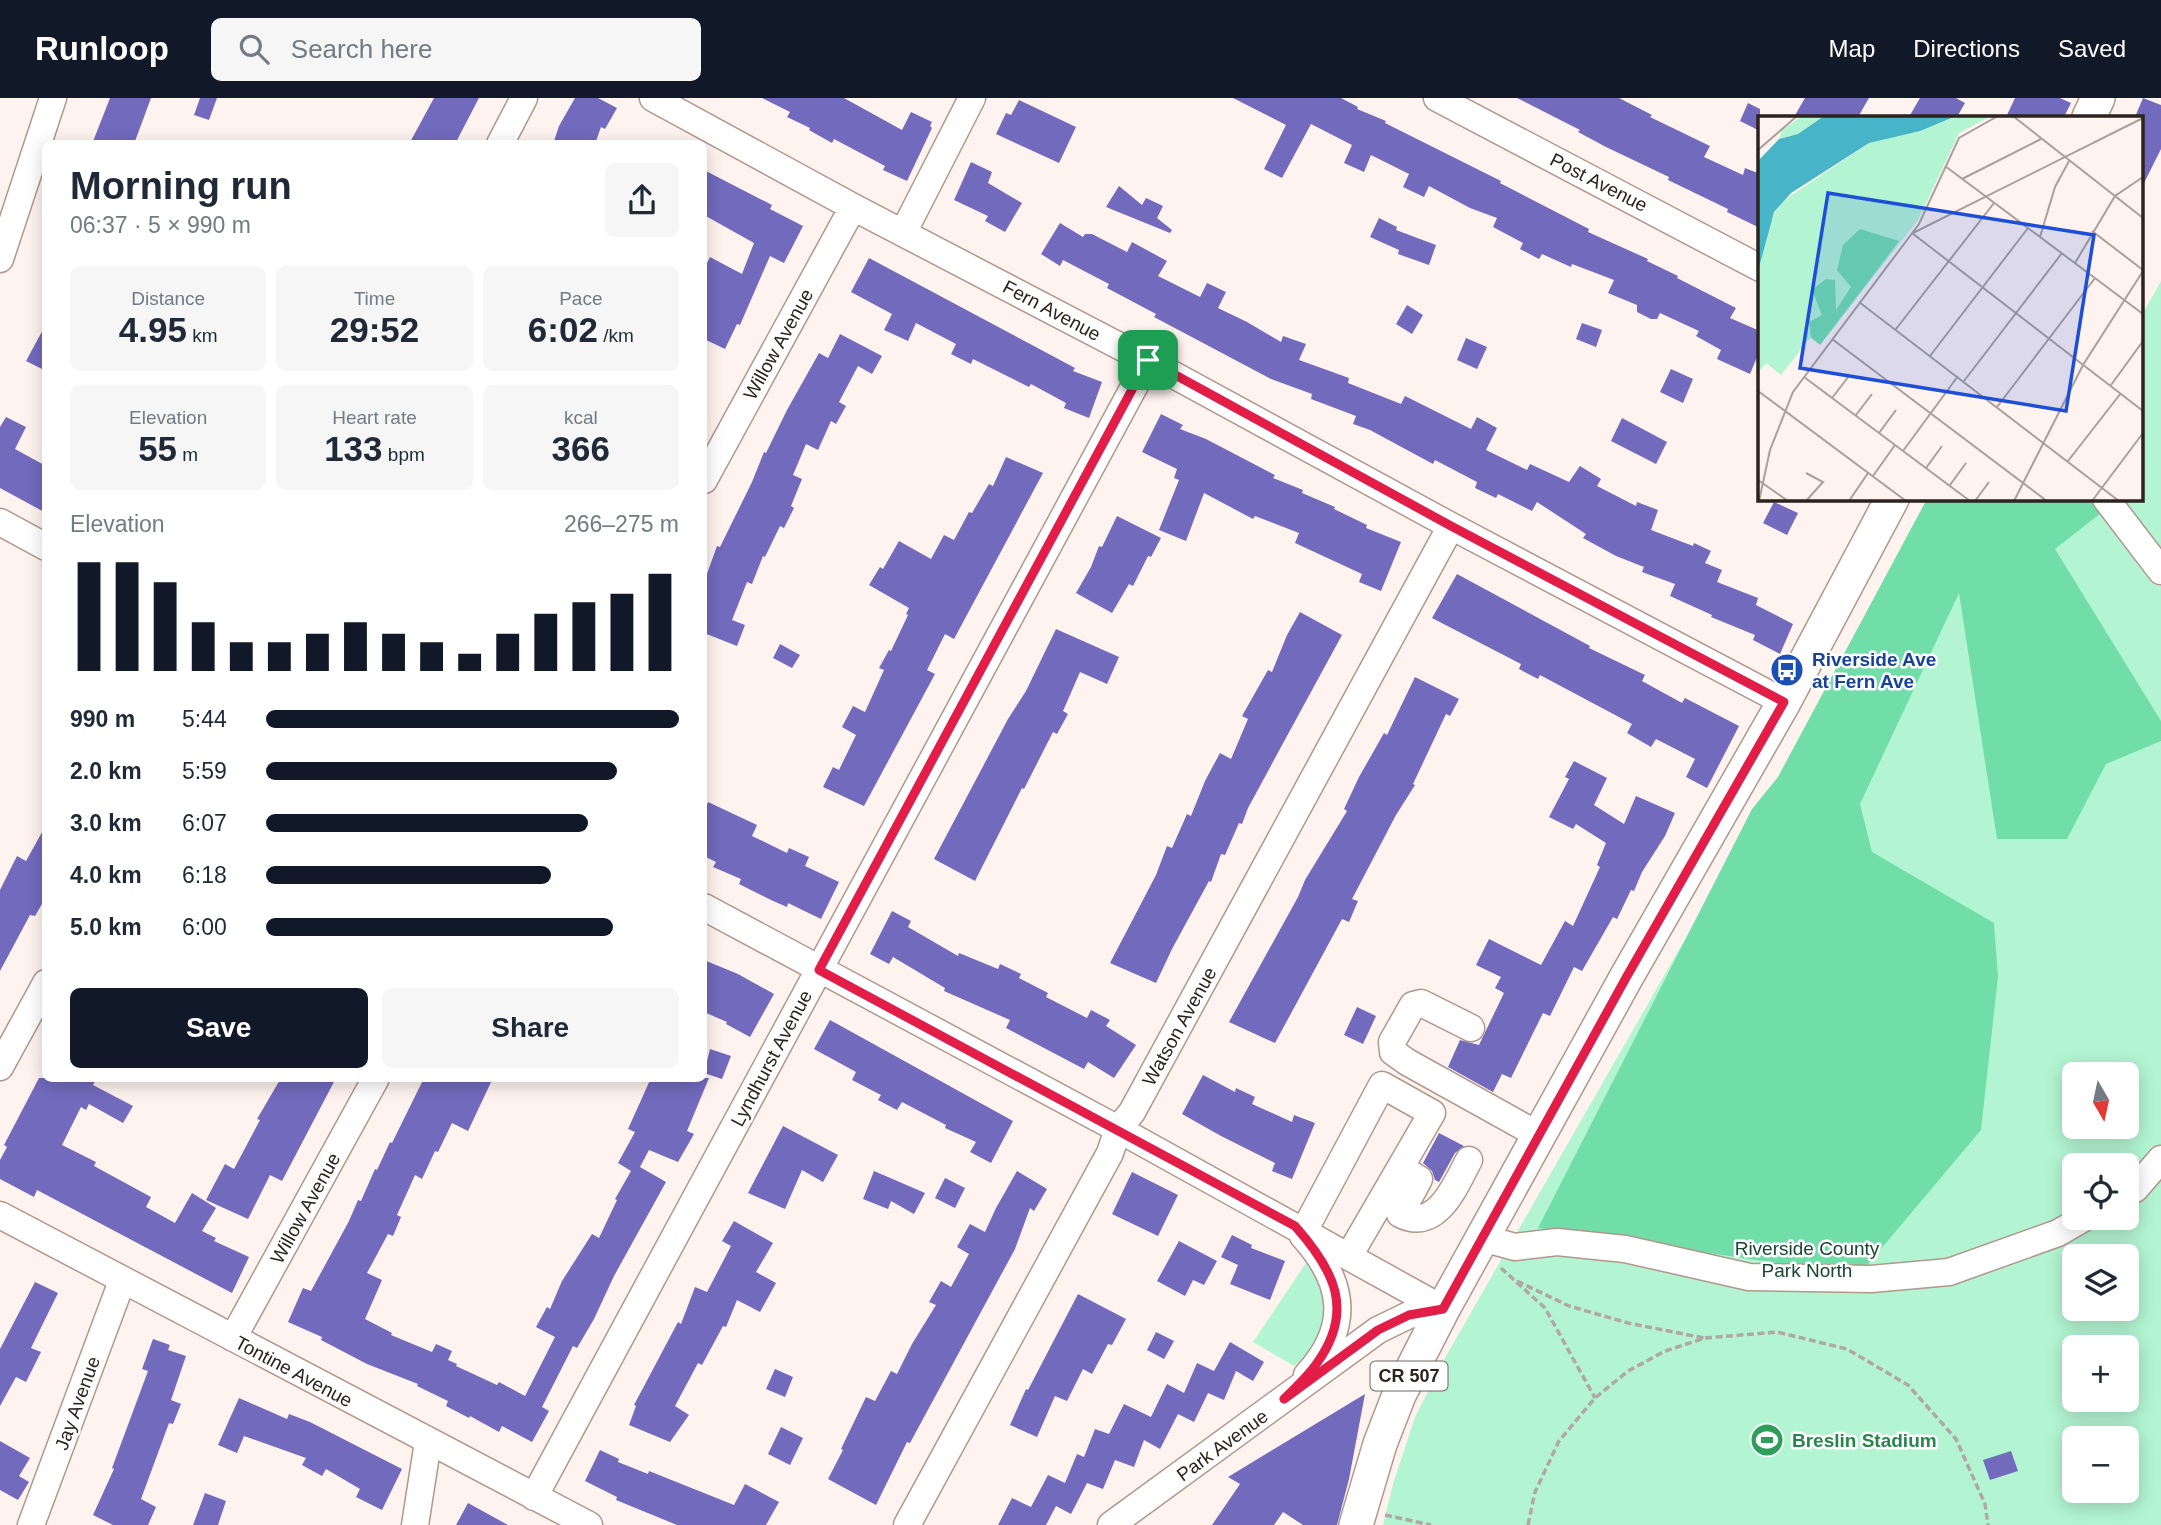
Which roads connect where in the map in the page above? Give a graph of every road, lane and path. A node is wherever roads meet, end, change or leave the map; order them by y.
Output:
1 (53, 98) edge
2 (524, 98) edge
3 (653, 98) edge
4 (972, 98) edge
5 (1437, 98) edge
6 (2098, 98) edge
7 (2089, 116) edge
8 (501, 140) edge
9 (853, 207) junction
10 (904, 233) junction
11 (0, 259) edge
12 (1758, 267) edge
13 (1148, 360) junction
14 (707, 475) edge
15 (1891, 500) edge
16 (2107, 500) edge
17 (0, 522) edge
18 (1451, 526) junction
19 (42, 545) edge
20 (2161, 571) edge
21 (1784, 702) junction
22 (707, 909) edge
23 (819, 970) junction
24 (42, 990) edge
25 (1471, 1028) dead end
26 (0, 1067) edge
27 (374, 1082) edge
28 (1118, 1129) junction
29 (1539, 1136) junction
30 (2161, 1159) edge
31 (1469, 1160) dead end
32 (1401, 1168) junction
33 (2139, 1185) edge
34 (0, 1215) edge
35 (1299, 1229) junction
36 (2063, 1230) edge
37 (1490, 1252) junction
38 (1349, 1256) junction
39 (1517, 1280) junction
40 (122, 1281) junction
41 (1443, 1309) junction
42 (233, 1338) junction
43 (1705, 1338) junction
44 (1594, 1398) junction
45 (1284, 1399) junction
46 (428, 1442) junction
47 (534, 1497) junction
48 (1358, 1517) edge
49 (1421, 1524) edge
50 (32, 1525) edge
51 (415, 1525) edge
52 (589, 1525) edge
53 (907, 1525) edge
54 (1111, 1525) edge
55 (1431, 1525) edge
56 (1528, 1525) edge
57 (1988, 1525) edge

1 - 11 street
2 - 8 street
3 - 9 street, Fern Avenue
4 - 10 street
5 - 12 street, Post Avenue
6 - 7 main road
9 - 10 street, Fern Avenue
9 - 14 street, Willow Avenue
10 - 13 street, Fern Avenue
13 - 18 street, Fern Avenue
13 - 23 street, Lyndhurst Avenue
15 - 21 main road, CR 507
16 - 20 street
17 - 19 street
18 - 21 street, Fern Avenue
18 - 28 street, Watson Avenue
21 - 29 main road, CR 507
22 - 23 street
23 - 28 street
23 - 47 street, Lyndhurst Avenue
24 - 26 street
25 - 29 street
27 - 42 street, Willow Avenue
28 - 35 street
28 - 53 street, Watson Avenue
29 - 37 main road, CR 507
30 - 33 street
31 - 32 street
32 - 35 street
32 - 38 street
34 - 40 street, Tontine Avenue
35 - 38 street
35 - 45 street
36 - 37 street
37 - 39 path
37 - 41 main road, CR 507
38 - 41 street
39 - 43 path
39 - 44 path
40 - 42 street, Tontine Avenue
40 - 50 street, Jay Avenue
41 - 45 street, Park Avenue
41 - 48 main road, CR 507
42 - 46 street, Tontine Avenue
43 - 44 path
43 - 57 path
44 - 56 path
45 - 54 street, Park Avenue
46 - 47 street, Tontine Avenue
46 - 51 street
47 - 52 street, Tontine Avenue
48 - 49 path
49 - 55 path

